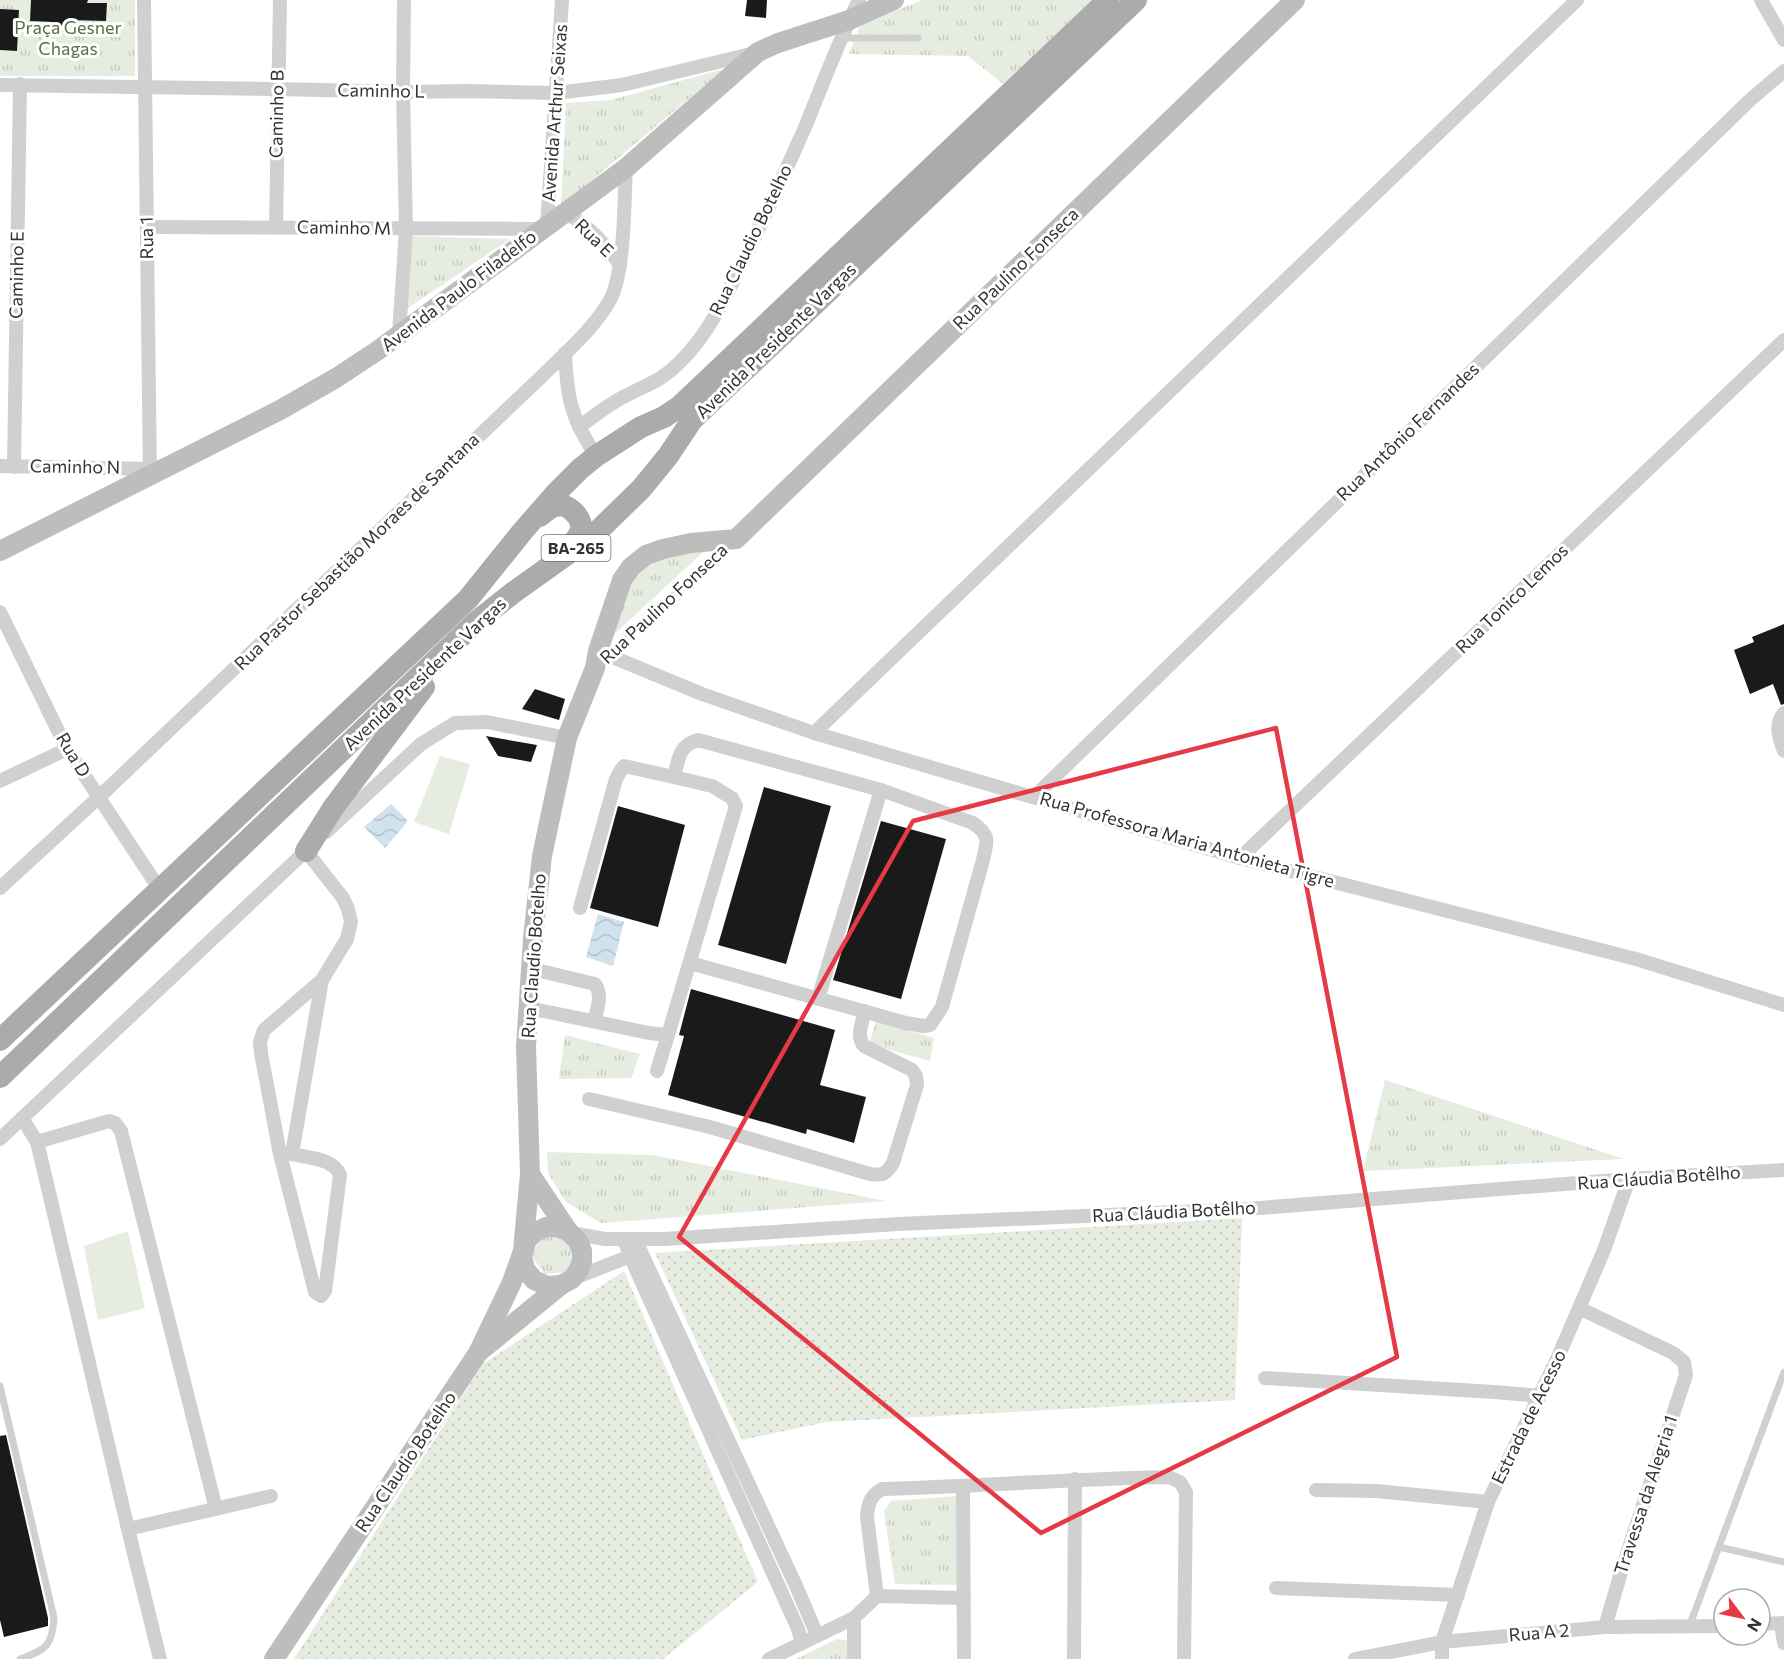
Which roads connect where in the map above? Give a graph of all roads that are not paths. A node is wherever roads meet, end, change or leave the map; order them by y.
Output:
1 (144, 0) edge
2 (280, 0) edge
3 (404, 0) edge
4 (562, 0) edge
5 (859, 0) edge
6 (894, 0) edge
7 (1108, 0) edge
8 (1295, 0) edge
9 (1577, 0) edge
10 (1761, 0) edge
11 (1135, 1) edge
12 (845, 29) junction
13 (918, 38) dead end
14 (1784, 40) edge
15 (758, 52) junction
16 (1784, 71) edge
17 (20, 84) junction
18 (0, 85) edge
19 (144, 86) junction
20 (278, 88) junction
21 (403, 92) junction
22 (556, 93) junction
23 (626, 168) junction
24 (566, 213) junction
25 (147, 227) junction
26 (276, 227) junction
27 (544, 227) junction
28 (406, 229) junction
29 (620, 264) junction
30 (399, 334) junction
31 (1784, 340) edge
32 (565, 353) junction
33 (579, 427) junction
34 (596, 456) junction
35 (0, 466) edge
36 (14, 466) junction
37 (151, 473) junction
38 (522, 532) junction
39 (736, 538) junction
40 (0, 551) edge
41 (549, 568) junction
42 (0, 612) edge
43 (455, 642) junction
44 (601, 658) junction
45 (1784, 713) edge
46 (814, 733) junction
47 (567, 738) junction
48 (67, 749) junction
49 (1784, 751) edge
50 (674, 777) junction
51 (0, 781) edge
52 (881, 790) junction
53 (1034, 797) junction
54 (99, 798) junction
55 (306, 851) junction
56 (1239, 858) junction
57 (0, 888) edge
58 (160, 890) junction
59 (579, 908) dead end
60 (690, 963) junction
61 (532, 969) junction
62 (322, 980) junction
63 (818, 999) junction
64 (1784, 1005) edge
65 (529, 1008) junction
66 (865, 1011) junction
67 (594, 1022) junction
68 (668, 1035) junction
69 (0, 1040) edge
70 (657, 1071) dead end
71 (0, 1077) edge
72 (589, 1099) dead end
73 (22, 1118) junction
74 (0, 1139) edge
75 (37, 1142) junction
76 (286, 1154) junction
77 (1784, 1170) edge
78 (530, 1174) junction
79 (1629, 1179) junction
80 (570, 1232) junction
81 (633, 1246) junction
82 (523, 1253) junction
83 (566, 1282) junction
84 (1579, 1308) junction
85 (478, 1353) junction
86 (1784, 1372) edge
87 (1265, 1378) dead end
88 (0, 1386) edge
89 (1540, 1396) junction
90 (1075, 1479) junction
91 (963, 1487) junction
92 (1316, 1490) dead end
93 (271, 1496) dead end
94 (1488, 1502) junction
95 (216, 1509) junction
96 (128, 1529) junction
97 (1719, 1547) junction
98 (1784, 1562) edge
99 (1276, 1588) dead end
100 (1458, 1595) junction
101 (876, 1596) junction
102 (964, 1598) junction
103 (854, 1618) junction
104 (1782, 1624) edge
105 (1712, 1626) edge
106 (1605, 1627) junction
107 (1689, 1627) junction
108 (817, 1635) junction
109 (1442, 1642) junction
110 (802, 1643) junction
111 (1784, 1643) edge
112 (20, 1659) edge
113 (160, 1659) edge
114 (274, 1659) edge
115 (769, 1659) edge
116 (854, 1659) edge
117 (964, 1659) edge
118 (1074, 1659) edge
119 (1184, 1659) edge
120 (1355, 1659) edge
121 (1442, 1659) edge

1 - 19 street, Rua 1
2 - 20 street, Caminho B
3 - 21 street
4 - 22 street, Avenida Arthur Seixas
5 - 12 street, Rua Claudio Botelho
6 - 12 street, Avenida Paulo Filadelfo
7 - 34 main road, Avenida Presidente Vargas
8 - 39 street, Rua Paulino Fonseca
9 - 46 street
10 - 14 street
11 - 41 main road, Avenida Presidente Vargas / BA-265
12 - 13 lane, Avenida Paulo Filadelfo
12 - 15 street, Avenida Paulo Filadelfo
12 - 33 street, Rua Claudio Botelho
15 - 22 street, Caminho L
15 - 23 street, Avenida Paulo Filadelfo
16 - 53 street, Rua Antônio Fernandes
17 - 18 street, Caminho L
17 - 19 street, Caminho L
17 - 36 street, Caminho E
19 - 20 street, Caminho L
19 - 25 street, Rua 1
20 - 21 street, Caminho L
20 - 26 street, Caminho B
21 - 22 street, Caminho L
21 - 28 street
22 - 27 street, Avenida Arthur Seixas
23 - 24 street, Avenida Paulo Filadelfo
23 - 29 street, Rua Pastor Sebastião Moraes de Santana
24 - 27 street, Avenida Paulo Filadelfo
24 - 29 street, Rua E
25 - 26 street, Caminho M
25 - 37 street, Rua 1
26 - 28 street, Caminho M
27 - 28 street, Caminho M
27 - 30 street, Avenida Paulo Filadelfo
28 - 30 street
29 - 32 street, Rua Pastor Sebastião Moraes de Santana
30 - 37 street, Avenida Paulo Filadelfo
31 - 56 street, Rua Tonico Lemos
32 - 33 street
32 - 54 street, Rua Pastor Sebastião Moraes de Santana
33 - 34 street
34 - 38 main road, Avenida Presidente Vargas
35 - 36 street, Caminho N
36 - 37 street, Caminho N
37 - 40 street, Avenida Paulo Filadelfo
38 - 41 main road
38 - 58 main road, Avenida Presidente Vargas
39 - 44 lane, Rua Paulino Fonseca
39 - 44 street, Rua Paulino Fonseca
41 - 43 main road, Avenida Presidente Vargas / BA-265
42 - 48 street, Rua D
43 - 55 main road
43 - 71 main road, Avenida Presidente Vargas / BA-265
44 - 46 street, Rua Professora Maria Antonieta Tigre
44 - 47 street, Rua Claudio Botelho
45 - 49 street
46 - 53 street, Rua Professora Maria Antonieta Tigre
47 - 55 street
47 - 61 street, Rua Claudio Botelho
48 - 51 street
48 - 54 street, Rua D
50 - 52 street
50 - 59 street
50 - 60 street
52 - 63 street
52 - 66 street
53 - 56 street, Rua Professora Maria Antonieta Tigre
54 - 57 street, Rua Pastor Sebastião Moraes de Santana
54 - 58 street, Rua D
55 - 62 street
55 - 73 street
56 - 64 street, Rua Professora Maria Antonieta Tigre
58 - 69 main road, Avenida Presidente Vargas
60 - 63 street
60 - 68 street
61 - 65 street, Rua Claudio Botelho
61 - 67 street
62 - 76 street
62 - 76 street
63 - 66 street
65 - 67 street
65 - 78 street, Rua Claudio Botelho
66 - 72 street
67 - 68 street
68 - 70 street
73 - 74 street
73 - 75 street
75 - 95 street
75 - 96 street
76 - 76 street
77 - 79 street, Rua Cláudia Botêlho
78 - 80 street
78 - 82 street, Rua Claudio Botelho
79 - 81 street, Rua Cláudia Botêlho
79 - 84 street, Estrada de Acesso
80 - 81 street, Rua Cláudia Botêlho
80 - 82 street
80 - 83 street
81 - 83 street
81 - 108 street
81 - 110 street
82 - 83 street
82 - 85 street, Rua Claudio Botelho
83 - 85 street
84 - 89 street, Estrada de Acesso
84 - 106 street, Travessa da Alegria 1
85 - 114 street, Rua Claudio Botelho
86 - 97 lane
87 - 89 street
88 - 112 lane
89 - 94 street, Estrada de Acesso
90 - 91 street
90 - 118 street
90 - 119 street
91 - 101 street
91 - 102 street
92 - 94 street
93 - 95 street
94 - 100 street, Estrada de Acesso
95 - 96 street
96 - 113 street
97 - 98 lane
97 - 107 lane
99 - 100 street
100 - 109 street, Estrada de Acesso
101 - 102 street
101 - 103 street
102 - 117 street
103 - 108 street
103 - 116 street
104 - 111 street
105 - 107 street, Rua A 2
106 - 107 street, Rua A 2
106 - 109 street, Rua A 2
108 - 110 street
109 - 120 street, Rua A 2
109 - 121 street, Estrada de Acesso
110 - 115 street

